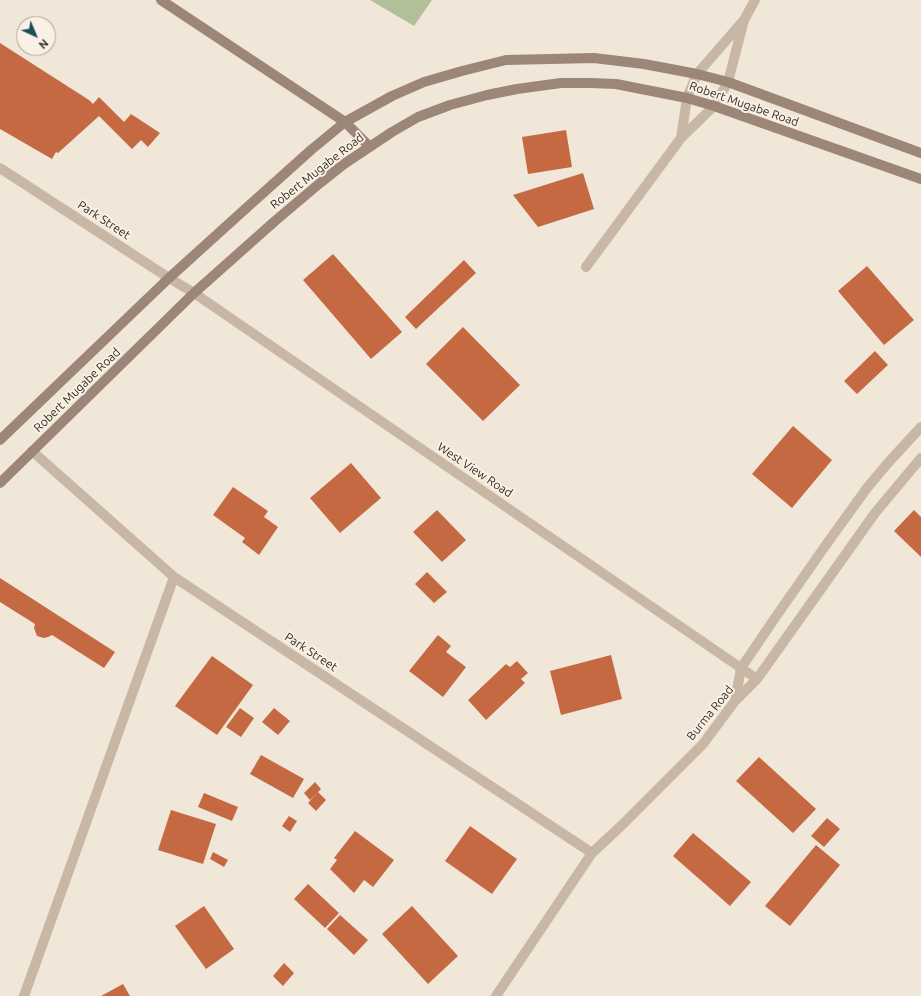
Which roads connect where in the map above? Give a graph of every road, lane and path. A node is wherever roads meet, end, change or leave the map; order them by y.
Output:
1 (161, 0) edge
2 (755, 0) edge
3 (744, 20) junction
4 (697, 74) junction
5 (728, 82) junction
6 (687, 98) junction
7 (714, 106) junction
8 (345, 122) junction
9 (681, 138) junction
10 (370, 147) junction
11 (921, 153) edge
12 (0, 168) edge
13 (921, 180) edge
14 (586, 267) dead end
15 (169, 278) junction
16 (194, 293) junction
17 (921, 427) edge
18 (0, 440) edge
19 (32, 451) junction
20 (921, 458) edge
21 (0, 483) edge
22 (174, 576) junction
23 (741, 668) junction
24 (757, 679) junction
25 (735, 701) junction
26 (592, 853) junction
27 (24, 996) edge
28 (496, 996) edge

1 - 8 main road
2 - 3 street
3 - 4 street
3 - 5 street
4 - 5 main road, Robert Mugabe Road
4 - 6 street
4 - 8 main road, Robert Mugabe Road
5 - 7 street
5 - 11 main road, Robert Mugabe Road
6 - 7 main road, Robert Mugabe Road
6 - 9 street
6 - 10 main road, Robert Mugabe Road
7 - 9 street
7 - 13 main road, Robert Mugabe Road
8 - 10 main road
8 - 15 main road, Robert Mugabe Road
9 - 14 street
10 - 16 main road, Robert Mugabe Road
12 - 15 street, Park Street
15 - 16 street, Park Street
15 - 18 main road, Robert Mugabe Road
16 - 19 main road, Robert Mugabe Road
16 - 23 street, West View Road
17 - 23 street
19 - 21 main road, Robert Mugabe Road
19 - 22 street, Park Street
20 - 24 street, Burma Road
22 - 26 street, Park Street
22 - 27 street
23 - 24 street, West View Road
23 - 25 street
24 - 25 street, Burma Road
25 - 26 street, Burma Road
26 - 28 street, Burma Road

